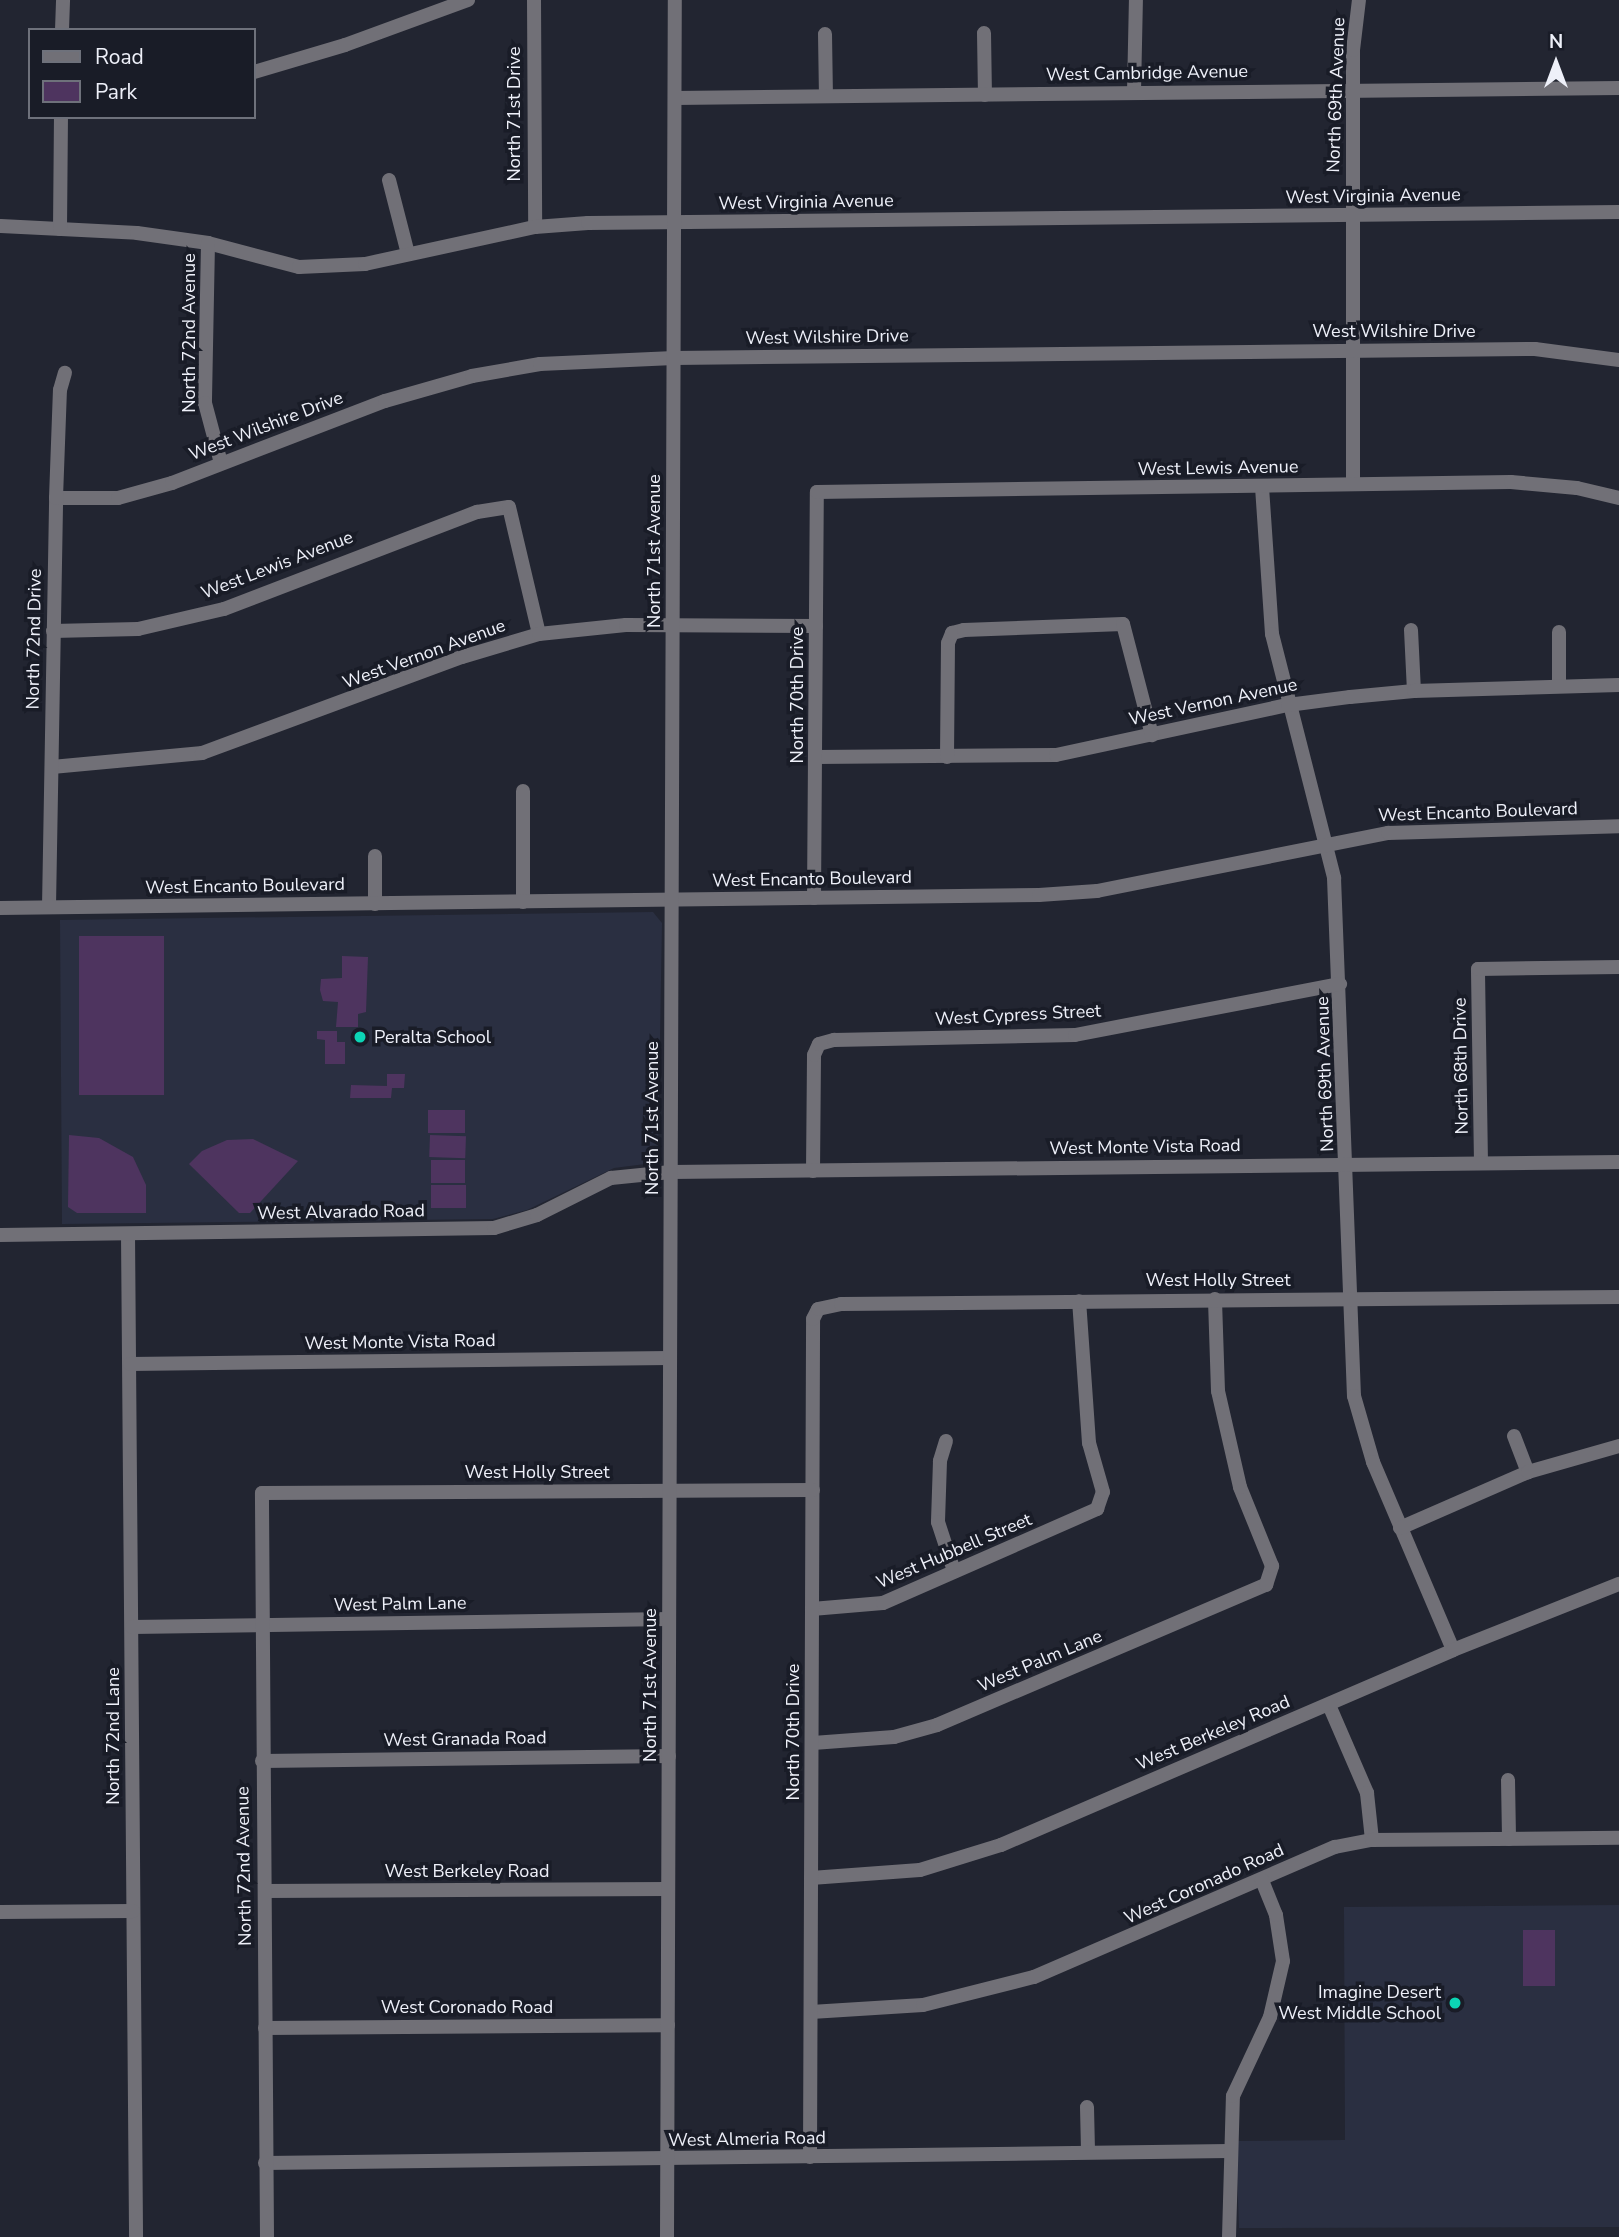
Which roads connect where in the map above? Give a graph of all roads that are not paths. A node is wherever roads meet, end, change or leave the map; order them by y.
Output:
1 (63, 0) edge
2 (468, 0) edge
3 (534, 0) edge
4 (675, 0) edge
5 (1136, 0) edge
6 (1359, 0) edge
7 (62, 28) edge
8 (984, 33) dead end
9 (825, 34) dead end
10 (256, 71) edge
11 (1619, 88) edge
12 (1354, 91) junction
13 (1134, 92) junction
14 (985, 95) junction
15 (826, 96) junction
16 (675, 98) junction
17 (61, 119) edge
18 (389, 180) dead end
19 (1619, 212) edge
20 (1352, 215) junction
21 (674, 222) junction
22 (1, 226) edge
23 (535, 227) junction
24 (60, 229) junction
25 (208, 243) junction
26 (408, 254) junction
27 (1354, 351) junction
28 (674, 358) junction
29 (1619, 359) edge
30 (65, 373) dead end
31 (221, 463) junction
32 (1353, 484) junction
33 (1262, 487) junction
34 (817, 492) joint
35 (56, 498) junction
36 (1619, 498) edge
37 (673, 624) junction
38 (816, 626) junction
39 (1411, 630) dead end
40 (53, 631) junction
41 (1559, 632) dead end
42 (539, 634) junction
43 (1559, 685) junction
44 (1619, 685) edge
45 (1414, 691) junction
46 (1288, 705) junction
47 (1152, 735) junction
48 (816, 757) junction
49 (947, 757) junction
50 (52, 767) junction
51 (523, 790) dead end
52 (1619, 826) edge
53 (1327, 843) junction
54 (374, 856) dead end
55 (814, 898) junction
56 (673, 901) junction
57 (523, 902) junction
58 (375, 904) junction
59 (48, 907) junction
60 (0, 908) edge
61 (1619, 967) edge
62 (1340, 984) junction
63 (1619, 1162) edge
64 (1481, 1163) junction
65 (1347, 1164) junction
66 (813, 1171) junction
67 (671, 1172) junction
68 (128, 1234) junction
69 (0, 1235) edge
70 (1619, 1297) edge
71 (1215, 1299) junction
72 (1349, 1299) junction
73 (1079, 1301) junction
74 (818, 1309) joint
75 (670, 1358) junction
76 (130, 1364) junction
77 (1514, 1436) dead end
78 (946, 1441) dead end
79 (1619, 1446) edge
80 (1528, 1472) junction
81 (813, 1490) junction
82 (670, 1491) junction
83 (262, 1493) joint
84 (1400, 1528) junction
85 (954, 1571) junction
86 (1619, 1584) edge
87 (813, 1609) junction
88 (669, 1619) junction
89 (262, 1625) junction
90 (132, 1627) junction
91 (1453, 1650) junction
92 (1329, 1704) junction
93 (813, 1743) junction
94 (669, 1756) junction
95 (262, 1761) junction
96 (1508, 1780) dead end
97 (1619, 1838) edge
98 (1509, 1839) junction
99 (1372, 1840) junction
100 (811, 1878) junction
101 (1262, 1880) junction
102 (668, 1889) junction
103 (265, 1891) junction
104 (133, 1910) junction
105 (0, 1912) edge
106 (811, 2012) junction
107 (668, 2025) junction
108 (265, 2028) junction
109 (1087, 2107) dead end
110 (1088, 2151) junction
111 (1229, 2151) junction
112 (810, 2157) junction
113 (667, 2160) junction
114 (265, 2163) junction
115 (136, 2237) edge
116 (267, 2237) edge
117 (667, 2237) edge
118 (1229, 2237) edge

1 - 7 street
2 - 10 street
3 - 23 street, North 71st Drive
4 - 16 street, North 71st Avenue
5 - 13 street
6 - 12 street, North 69th Avenue
8 - 14 street
9 - 15 street
11 - 12 street, West Cambridge Avenue
12 - 13 street, West Cambridge Avenue
12 - 20 street, North 69th Avenue
13 - 14 street, West Cambridge Avenue
14 - 15 street, West Cambridge Avenue
15 - 16 street, West Cambridge Avenue
16 - 21 street, North 71st Avenue
17 - 24 street
18 - 26 street
19 - 20 street, West Virginia Avenue
20 - 21 street, West Virginia Avenue
20 - 27 street, North 69th Avenue
21 - 23 street, West Virginia Avenue
21 - 28 street, North 71st Avenue
22 - 24 street, West Virginia Avenue
23 - 26 street, West Virginia Avenue
24 - 25 street, West Virginia Avenue
25 - 26 street, West Virginia Avenue
25 - 31 street, North 72nd Avenue
27 - 28 street, West Wilshire Drive
27 - 29 street, West Wilshire Drive
27 - 32 street, North 69th Avenue
28 - 31 street, West Wilshire Drive
28 - 37 street, North 71st Avenue
30 - 35 street, North 72nd Drive
31 - 35 street, West Wilshire Drive
32 - 33 street, West Lewis Avenue
32 - 36 street, West Lewis Avenue
33 - 34 street, West Lewis Avenue
33 - 46 street, North 69th Avenue
34 - 38 street, North 70th Drive
35 - 40 street, North 72nd Drive
37 - 38 street, West Vernon Avenue
37 - 42 street, West Vernon Avenue
37 - 56 street, North 71st Avenue
38 - 48 street, North 70th Drive
39 - 45 street
40 - 42 street, West Lewis Avenue
40 - 50 street, North 72nd Drive
41 - 43 street
42 - 50 street, West Vernon Avenue
43 - 44 street, West Vernon Avenue
43 - 45 street, West Vernon Avenue
45 - 46 street, West Vernon Avenue
46 - 47 street, West Vernon Avenue
46 - 53 street, North 69th Avenue
47 - 49 street, West Vernon Avenue
47 - 49 street
48 - 49 street, West Vernon Avenue
48 - 55 street, North 70th Drive
50 - 59 street, North 72nd Drive
51 - 57 street
52 - 53 street, West Encanto Boulevard
53 - 55 street, West Encanto Boulevard
53 - 62 street, North 69th Avenue
54 - 58 street
55 - 56 street, West Encanto Boulevard
56 - 57 street, West Encanto Boulevard
56 - 67 street, North 71st Avenue
57 - 58 street, West Encanto Boulevard
58 - 59 street, West Encanto Boulevard
59 - 60 street, West Encanto Boulevard
61 - 64 street, North 68th Drive
62 - 65 street, North 69th Avenue
62 - 66 street, West Cypress Street
63 - 64 street, West Monte Vista Road
64 - 65 street, West Monte Vista Road
65 - 66 street, West Monte Vista Road
65 - 72 street, North 69th Avenue
66 - 67 street, West Monte Vista Road
67 - 68 street, West Alvarado Road
67 - 75 street, North 71st Avenue
68 - 69 street, West Alvarado Road
68 - 76 street, North 72nd Lane
70 - 72 street, West Holly Street
71 - 72 street, West Holly Street
71 - 73 street, West Holly Street
71 - 93 street, West Palm Lane
72 - 84 street, North 69th Avenue
73 - 74 street, West Holly Street
73 - 85 street, West Hubbell Street
74 - 81 street, North 70th Drive
75 - 76 street, West Monte Vista Road
75 - 82 street, North 71st Avenue
76 - 90 street, North 72nd Lane
77 - 80 street
78 - 85 street
79 - 80 street
80 - 84 street
81 - 82 street, West Holly Street
81 - 87 street, North 70th Drive
82 - 83 street, West Holly Street
82 - 88 street, North 71st Avenue
83 - 89 street, North 72nd Avenue
84 - 91 street, North 69th Avenue
85 - 87 street, West Hubbell Street
86 - 91 street, West Berkeley Road
87 - 93 street, North 70th Drive
88 - 89 street, West Palm Lane
88 - 94 street, North 71st Avenue
89 - 90 street, West Palm Lane
89 - 95 street, North 72nd Avenue
90 - 104 street, North 72nd Lane
91 - 92 street, West Berkeley Road
92 - 99 street
92 - 100 street, West Berkeley Road
93 - 100 street, North 70th Drive
94 - 95 street, West Granada Road
94 - 102 street, North 71st Avenue
95 - 103 street, North 72nd Avenue
96 - 98 street
97 - 98 street, West Coronado Road
98 - 99 street, West Coronado Road
99 - 101 street, West Coronado Road
100 - 106 street, North 70th Drive
101 - 106 street, West Coronado Road
101 - 111 street
102 - 103 street, West Berkeley Road
102 - 107 street, North 71st Avenue
103 - 108 street, North 72nd Avenue
104 - 105 street
104 - 115 street, North 72nd Lane
106 - 112 street, North 70th Drive
107 - 108 street, West Coronado Road
107 - 113 street, North 71st Avenue
108 - 114 street, North 72nd Avenue
109 - 110 street
110 - 111 street, West Almeria Road
110 - 112 street, West Almeria Road
111 - 118 street
112 - 113 street, West Almeria Road
113 - 114 street, West Almeria Road
113 - 117 street, North 71st Avenue
114 - 116 street, North 72nd Avenue

